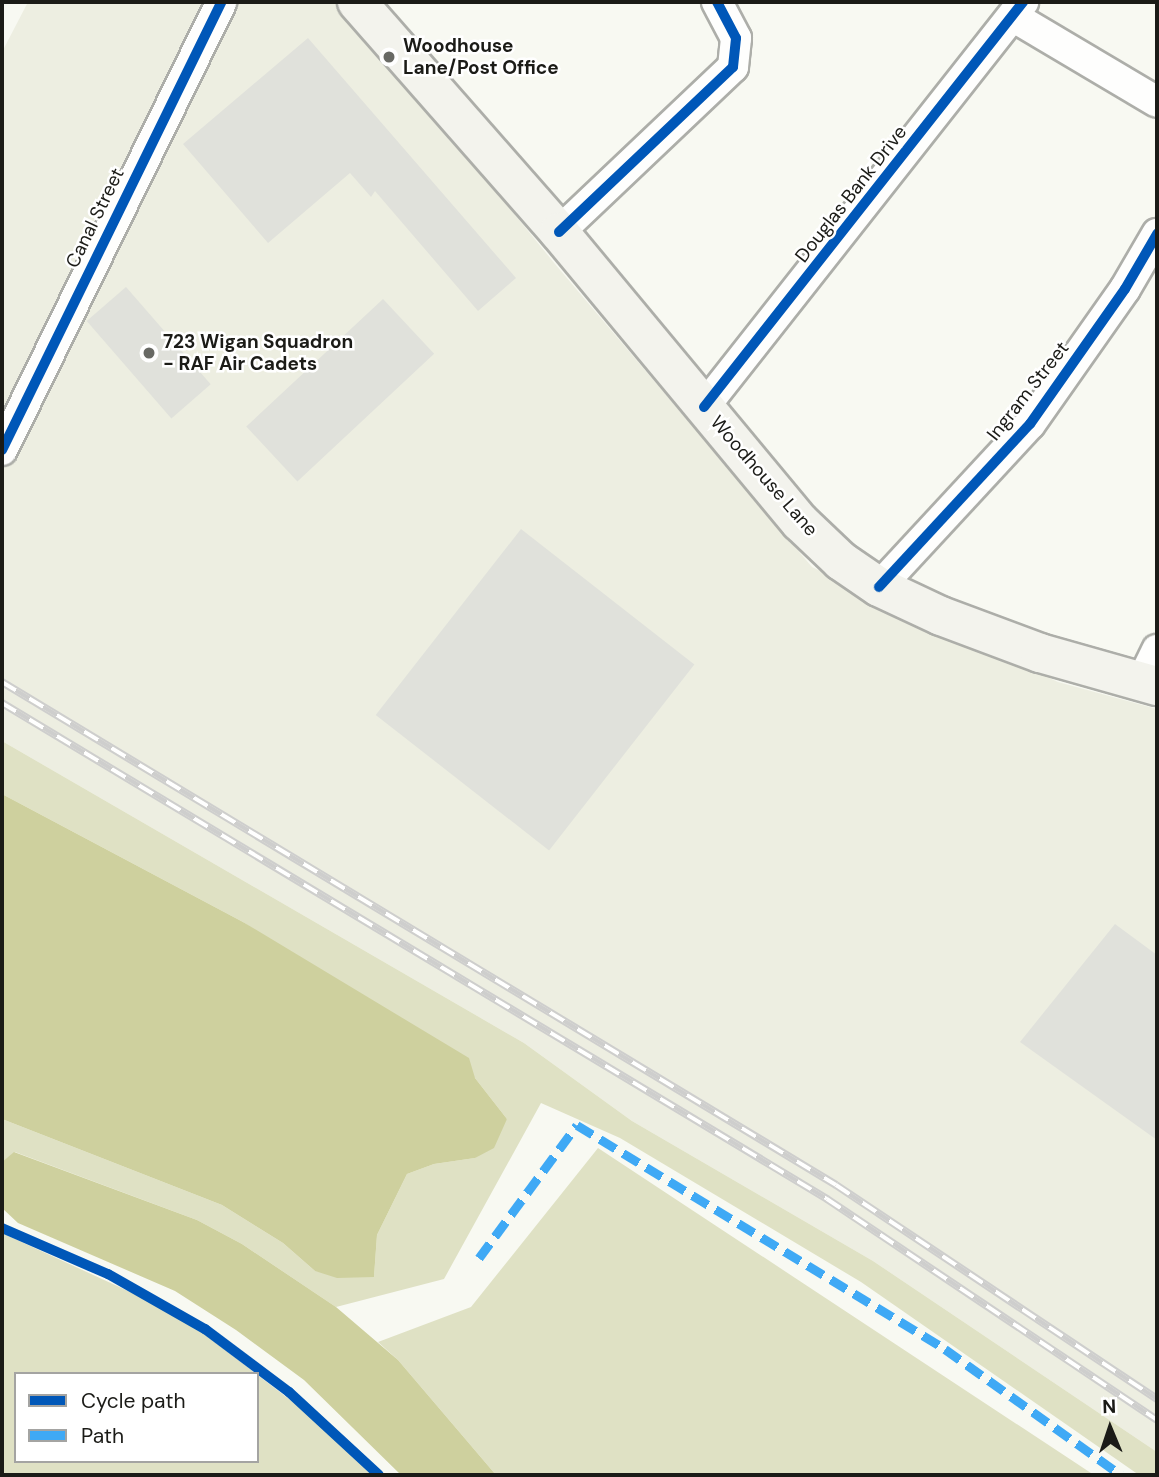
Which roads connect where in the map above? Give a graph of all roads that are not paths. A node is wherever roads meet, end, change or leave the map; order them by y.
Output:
1 (221, 2) edge
2 (357, 2) edge
3 (717, 2) edge
4 (1019, 9) edge
5 (1157, 102) edge
6 (559, 232) junction
7 (1157, 233) edge
8 (704, 407) junction
9 (2, 450) edge
10 (879, 587) junction
11 (1152, 673) edge

1 - 9 street, Canal Street
2 - 6 main road, Woodhouse Lane
3 - 6 street
4 - 5 street
4 - 8 street, Douglas Bank Drive
6 - 8 main road, Woodhouse Lane
7 - 10 street, Ingram Street
8 - 10 main road, Woodhouse Lane
10 - 11 main road, Woodhouse Lane

